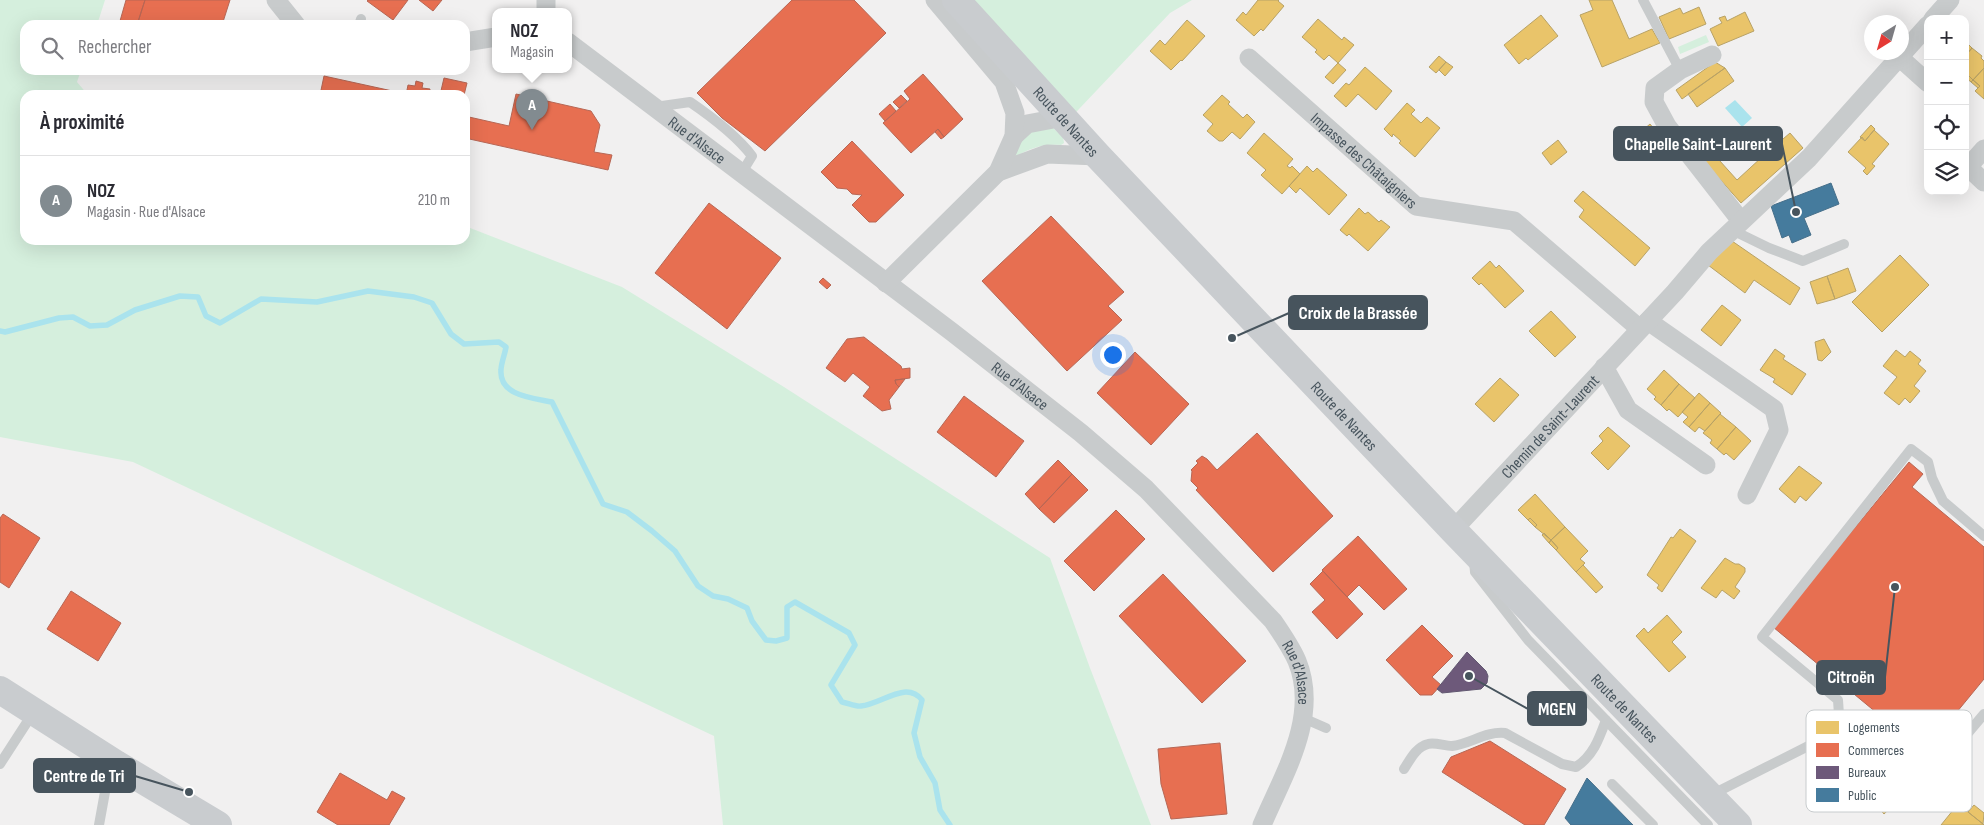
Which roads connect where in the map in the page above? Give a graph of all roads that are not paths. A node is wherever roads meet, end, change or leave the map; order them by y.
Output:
1 (276, 0) edge
2 (935, 0) edge
3 (956, 0) edge
4 (1643, 0) edge
5 (1950, 0) edge
6 (1937, 15) edge
7 (292, 20) edge
8 (1924, 29) edge
9 (492, 38) edge
10 (470, 41) edge
11 (572, 45) edge
12 (1909, 45) edge
13 (1712, 54) dead end
14 (1249, 58) dead end
15 (1895, 60) edge
16 (1901, 60) edge
17 (1680, 70) junction
18 (1924, 80) edge
19 (653, 107) junction
20 (1064, 118) junction
21 (1014, 136) junction
22 (1984, 150) edge
23 (1098, 156) junction
24 (1969, 164) edge
25 (1969, 168) edge
26 (998, 172) junction
27 (741, 174) junction
28 (1984, 182) edge
29 (1736, 226) junction
30 (1844, 244) dead end
31 (886, 283) junction
32 (1644, 325) junction
33 (1604, 367) junction
34 (1706, 465) dead end
35 (1747, 495) dead end
36 (1453, 530) junction
37 (1984, 536) edge
38 (1473, 550) junction
39 (0, 690) edge
40 (1839, 710) edge
41 (33, 712) junction
42 (1984, 714) edge
43 (1303, 718) junction
44 (1606, 720) junction
45 (1326, 728) dead end
46 (1972, 728) edge
47 (1806, 747) edge
48 (0, 764) edge
49 (116, 764) junction
50 (1404, 769) dead end
51 (1612, 784) dead end
52 (1711, 796) junction
53 (99, 825) edge
54 (218, 825) edge
55 (1262, 825) edge
56 (1653, 825) edge
57 (1708, 825) edge
58 (1738, 825) edge

1 - 7 street
2 - 21 street
3 - 20 main road, Route de Nantes
4 - 17 lane
5 - 6 street
8 - 12 street, Chemin de Saint-Laurent
9 - 10 street
11 - 19 street, Rue d'Alsace
13 - 17 street
14 - 32 street, Impasse des Châtaigniers
15 - 29 street, Chemin de Saint-Laurent
16 - 18 street
17 - 29 street
19 - 27 street, Rue d'Alsace
19 - 27 lane
20 - 21 street
20 - 23 main road, Route de Nantes
21 - 26 street
22 - 24 street
23 - 26 street
23 - 36 main road, Route de Nantes
25 - 28 street
26 - 31 street
27 - 31 street, Rue d'Alsace
29 - 30 lane
29 - 32 street, Chemin de Saint-Laurent
31 - 43 street, Rue d'Alsace
32 - 33 street, Chemin de Saint-Laurent
32 - 35 street
33 - 34 street
33 - 36 street, Chemin de Saint-Laurent
36 - 38 main road, Route de Nantes
37 - 40 lane
38 - 44 lane
38 - 52 main road, Route de Nantes
39 - 41 main road
41 - 48 lane
41 - 49 main road
42 - 46 lane
43 - 45 lane
43 - 55 street, Rue d'Alsace
44 - 50 lane
44 - 57 lane
47 - 52 lane
49 - 53 lane
49 - 54 main road
51 - 56 lane
52 - 58 main road, Route de Nantes

